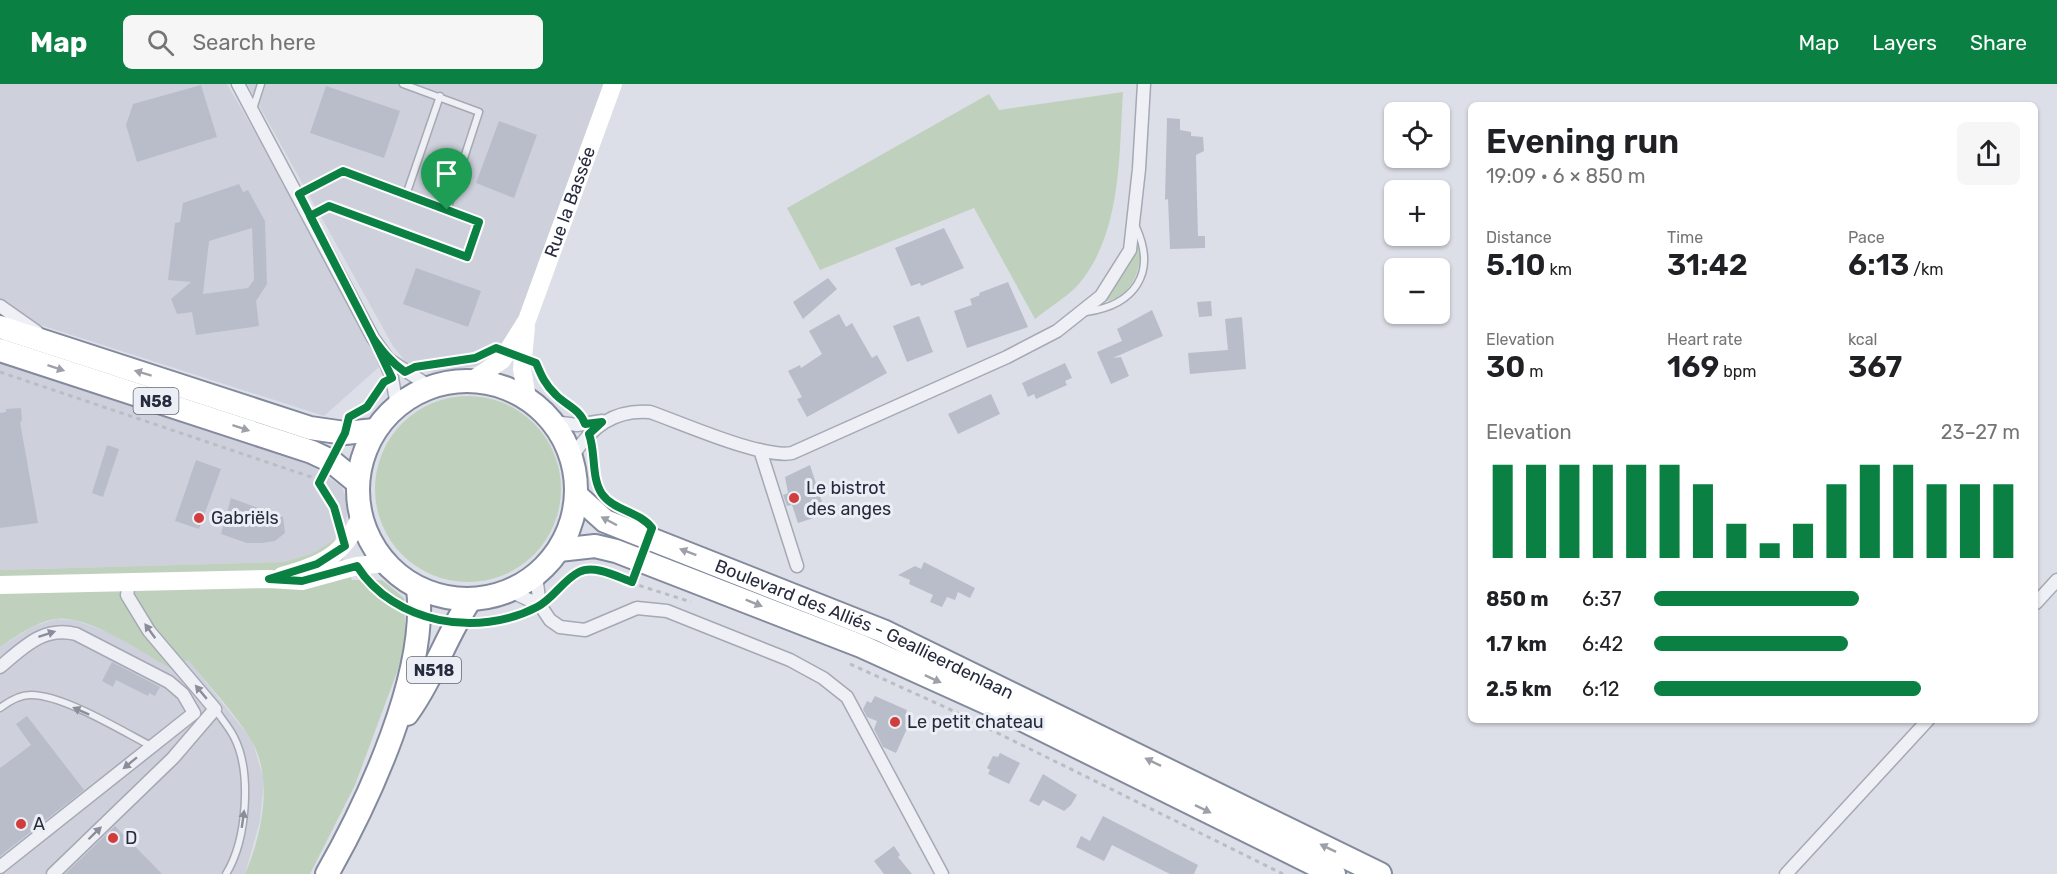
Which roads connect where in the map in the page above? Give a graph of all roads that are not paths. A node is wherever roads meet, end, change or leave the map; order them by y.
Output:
1 (238, 84) edge
2 (261, 84) edge
3 (403, 84) edge
4 (613, 84) edge
5 (1144, 84) edge
6 (440, 96) junction
7 (252, 110) junction
8 (299, 194) junction
9 (406, 195) junction
10 (447, 210) junction
11 (310, 216) junction
12 (1134, 223) junction
13 (0, 306) edge
14 (1081, 313) junction
15 (527, 320) junction
16 (0, 327) edge
17 (58, 346) junction
18 (380, 346) junction
19 (0, 350) edge
20 (474, 369) junction
21 (429, 386) junction
22 (527, 397) junction
23 (397, 406) junction
24 (554, 422) junction
25 (587, 429) junction
26 (375, 430) junction
27 (760, 450) junction
28 (572, 457) junction
29 (358, 483) junction
30 (576, 495) junction
31 (361, 515) junction
32 (559, 550) junction
33 (386, 563) junction
34 (797, 566) dead end
35 (536, 576) junction
36 (269, 579) junction
37 (2057, 580) edge
38 (129, 584) junction
39 (0, 585) edge
40 (418, 588) junction
41 (510, 591) junction
42 (470, 600) junction
43 (2038, 601) edge
44 (540, 605) junction
45 (0, 667) edge
46 (0, 708) edge
47 (215, 709) junction
48 (194, 713) junction
49 (207, 720) junction
50 (1925, 723) edge
51 (390, 737) junction
52 (152, 746) junction
53 (0, 867) edge
54 (53, 874) edge
55 (226, 874) edge
56 (327, 874) edge
57 (942, 874) edge
58 (1334, 874) edge
59 (1380, 874) edge
60 (1786, 874) edge

1 - 7 street
2 - 7 lane
3 - 6 lane
4 - 15 street, Rue la Bassée
5 - 12 street
6 - 9 lane
6 - 10 lane
7 - 8 street
8 - 9 lane
8 - 11 street
9 - 10 lane
10 - 11 lane
11 - 18 street
12 - 14 street
12 - 14 lane
13 - 17 street
14 - 27 street
15 - 20 street, Rue la Bassée
15 - 22 street, Rue la Bassée
16 - 17 highway, N58
26 -> 17 highway, N58
18 - 21 street
18 - 23 street
19 -> 29 highway, N58
20 - 21 highway
20 - 22 highway
21 - 23 highway
22 - 24 highway
23 - 26 highway
24 - 25 street
24 - 28 highway
25 - 27 street
25 - 28 street
26 - 29 highway
27 - 34 street
28 - 30 highway
29 - 31 highway
30 - 32 highway
59 -> 30 highway, Boulevard des Alliés - Geallieerdenlaan
31 - 33 highway
31 - 36 street
32 - 35 highway
32 -> 58 highway, Boulevard des Alliés - Geallieerdenlaan
33 - 36 street
33 - 40 highway
35 - 41 highway
35 - 44 street
36 - 38 street
37 - 43 street
38 - 39 street
47 -> 38 street
40 - 42 highway
40 - 51 highway, N518
41 - 42 highway
41 - 44 street
42 - 51 highway, N518
44 - 57 street
45 -> 48 street
52 -> 46 lane
47 - 49 street
55 -> 47 lane
48 - 49 street
48 - 52 street
54 -> 49 street
50 - 60 street
51 - 56 highway, N518
52 -> 53 street

